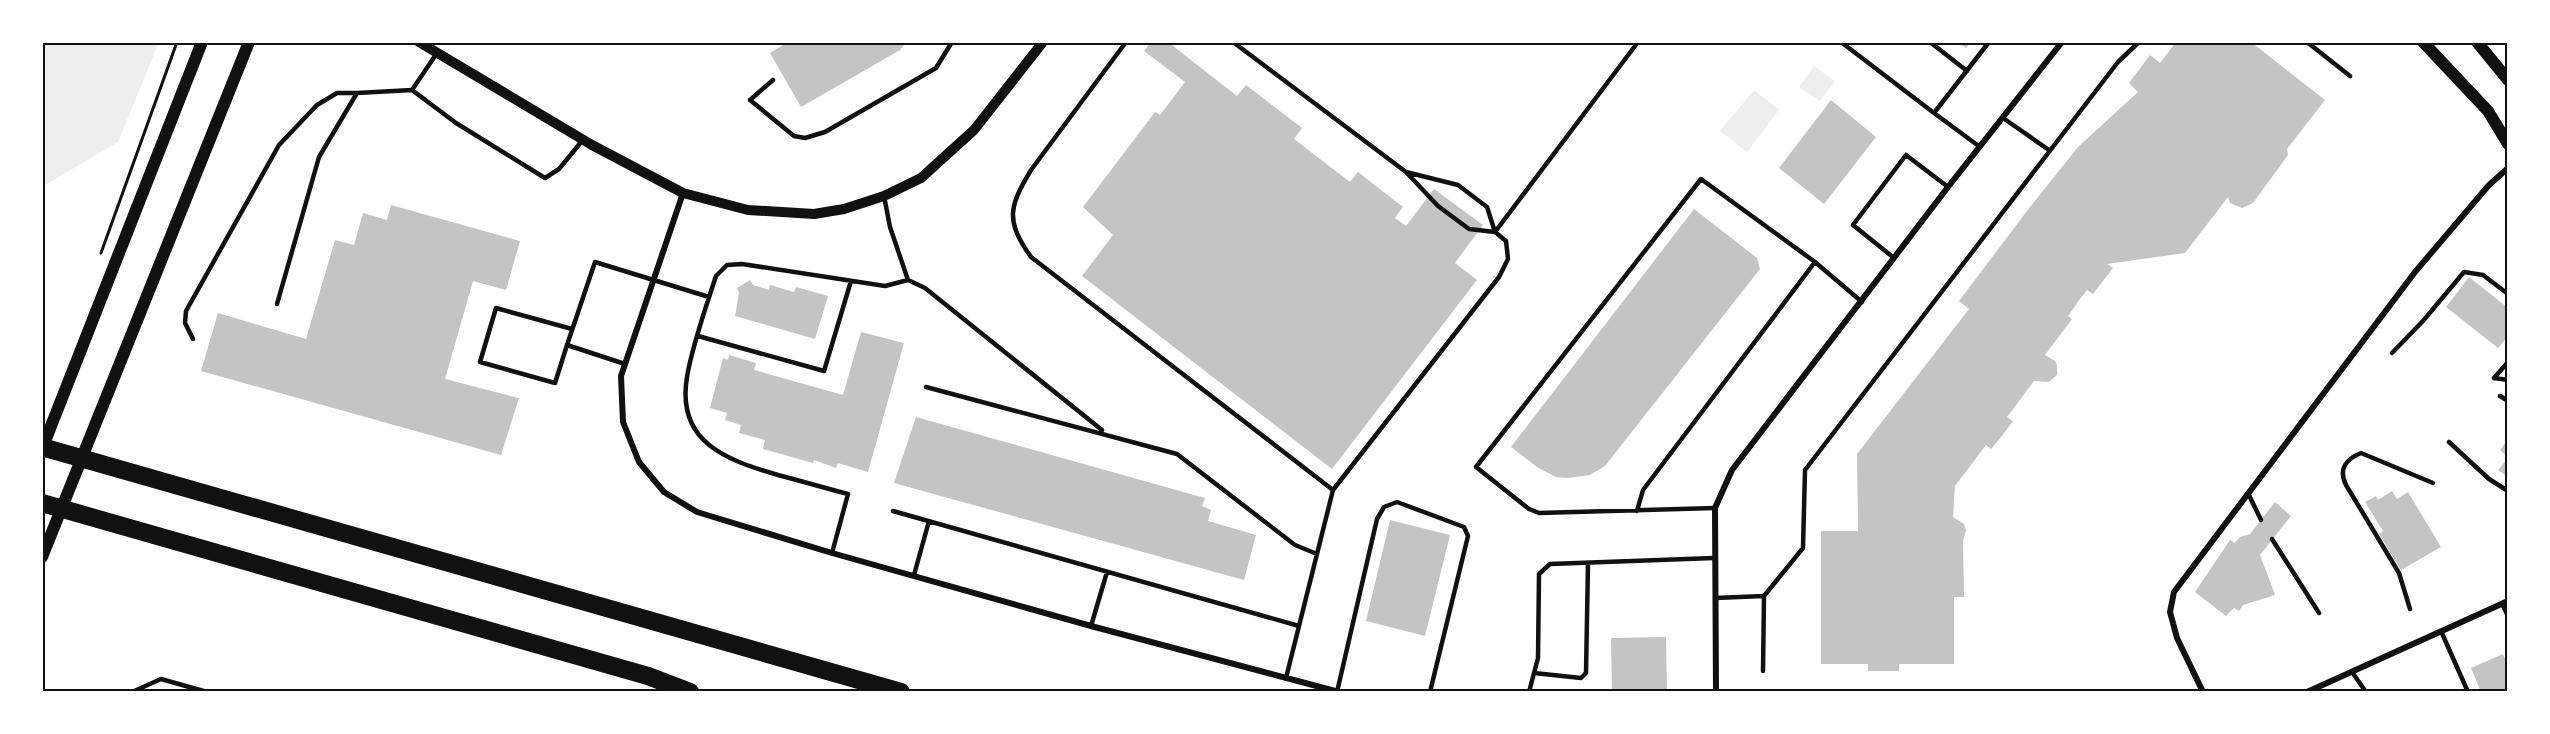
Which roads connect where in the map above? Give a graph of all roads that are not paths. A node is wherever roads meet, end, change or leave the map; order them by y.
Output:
1 (202, 42) edge
2 (249, 42) edge
3 (419, 42) edge
4 (952, 42) edge
5 (1043, 42) edge
6 (1126, 42) edge
7 (1233, 42) edge
8 (1638, 42) edge
9 (1841, 42) edge
10 (1930, 42) edge
11 (1989, 42) edge
12 (2062, 42) edge
13 (2139, 42) edge
14 (2307, 42) edge
15 (2423, 42) edge
16 (2477, 42) edge
17 (437, 53) junction
18 (1967, 71) junction
19 (2350, 76) dead end
20 (773, 80) dead end
21 (2508, 80) edge
22 (412, 90) junction
23 (357, 93) junction
24 (1934, 114) junction
25 (2003, 118) junction
26 (582, 140) junction
27 (2508, 144) edge
28 (1980, 147) junction
29 (2049, 150) junction
30 (2508, 168) edge
31 (1406, 172) junction
32 (1947, 187) junction
33 (683, 193) junction
34 (885, 196) junction
35 (1495, 232) junction
36 (1895, 258) junction
37 (1815, 262) junction
38 (653, 280) junction
39 (908, 280) junction
40 (851, 281) junction
41 (2508, 294) edge
42 (709, 297) junction
43 (1862, 302) junction
44 (277, 304) dead end
45 (572, 329) junction
46 (698, 336) junction
47 (193, 339) dead end
48 (567, 345) junction
49 (2392, 353) dead end
50 (2508, 362) edge
51 (625, 364) junction
52 (2508, 380) edge
53 (926, 387) dead end
54 (2500, 396) dead end
55 (2508, 401) edge
56 (1105, 433) junction
57 (2449, 442) dead end
58 (42, 448) edge
59 (2433, 483) dead end
60 (1333, 490) junction
61 (2508, 491) edge
62 (2248, 492) junction
63 (42, 503) edge
64 (1715, 508) junction
65 (893, 511) dead end
66 (1637, 511) junction
67 (2261, 520) dead end
68 (929, 521) junction
69 (2272, 539) dead end
70 (832, 553) junction
71 (1317, 554) junction
72 (42, 557) edge
73 (1714, 558) junction
74 (1588, 562) junction
75 (1107, 572) junction
76 (914, 575) junction
77 (1764, 596) junction
78 (1715, 598) junction
79 (2505, 603) edge
80 (2410, 609) dead end
81 (2319, 613) dead end
82 (2508, 616) edge
83 (1091, 626) junction
84 (1299, 626) junction
85 (2441, 631) junction
86 (1763, 671) dead end
87 (2352, 672) junction
88 (1534, 673) junction
89 (1286, 678) junction
90 (132, 692) edge
91 (207, 692) edge
92 (690, 692) edge
93 (901, 692) edge
94 (1338, 692) edge
95 (1430, 692) edge
96 (1529, 692) edge
97 (1716, 692) edge
98 (2203, 692) edge
99 (2307, 692) edge
100 (2366, 692) edge
101 (2468, 692) edge

1 - 58 main road
2 - 72 main road
3 - 17 street
4 - 20 lane
5 - 34 street
6 - 60 lane
7 - 31 lane
8 - 35 lane
9 - 24 lane
10 - 18 lane
11 - 18 lane
12 - 25 street
13 - 29 lane
14 - 19 lane
15 - 27 main road
16 - 21 main road
17 - 22 lane
17 - 26 street
18 - 24 lane
22 - 23 lane
22 - 26 lane
23 - 44 lane
23 - 47 lane
24 - 28 lane
25 - 28 street
25 - 29 lane
26 - 33 street
28 - 32 street
29 - 77 lane
30 - 62 street
31 - 35 lane
31 - 35 lane
32 - 36 street
32 - 36 lane
33 - 34 street
33 - 38 street
34 - 39 lane
35 - 60 lane
36 - 43 street
37 - 43 lane
37 - 66 lane
37 - 66 lane
38 - 42 lane
38 - 45 lane
38 - 51 street
39 - 40 lane
39 - 56 lane
40 - 42 lane
40 - 46 lane
41 - 49 lane
42 - 46 lane
43 - 64 street
45 - 48 lane
45 - 48 lane
46 - 70 lane
48 - 51 lane
50 - 52 lane
51 - 70 street
53 - 56 lane
54 - 55 lane
56 - 71 lane
57 - 61 lane
58 - 93 highway
59 - 80 lane
60 - 71 lane
62 - 67 lane
62 - 98 street
63 - 92 highway
64 - 66 lane
64 - 73 street
65 - 68 lane
68 - 75 lane
68 - 76 lane
69 - 81 lane
70 - 76 street
71 - 84 lane
73 - 74 lane
73 - 78 street
74 - 88 lane
74 - 88 lane
75 - 83 lane
75 - 84 lane
76 - 83 street
77 - 78 lane
77 - 86 lane
78 - 97 street
79 - 82 lane
79 - 85 street
83 - 89 street
84 - 89 lane
85 - 87 street
85 - 101 lane
87 - 99 street
87 - 100 lane
88 - 96 lane
89 - 94 street
90 - 91 lane
94 - 95 lane

